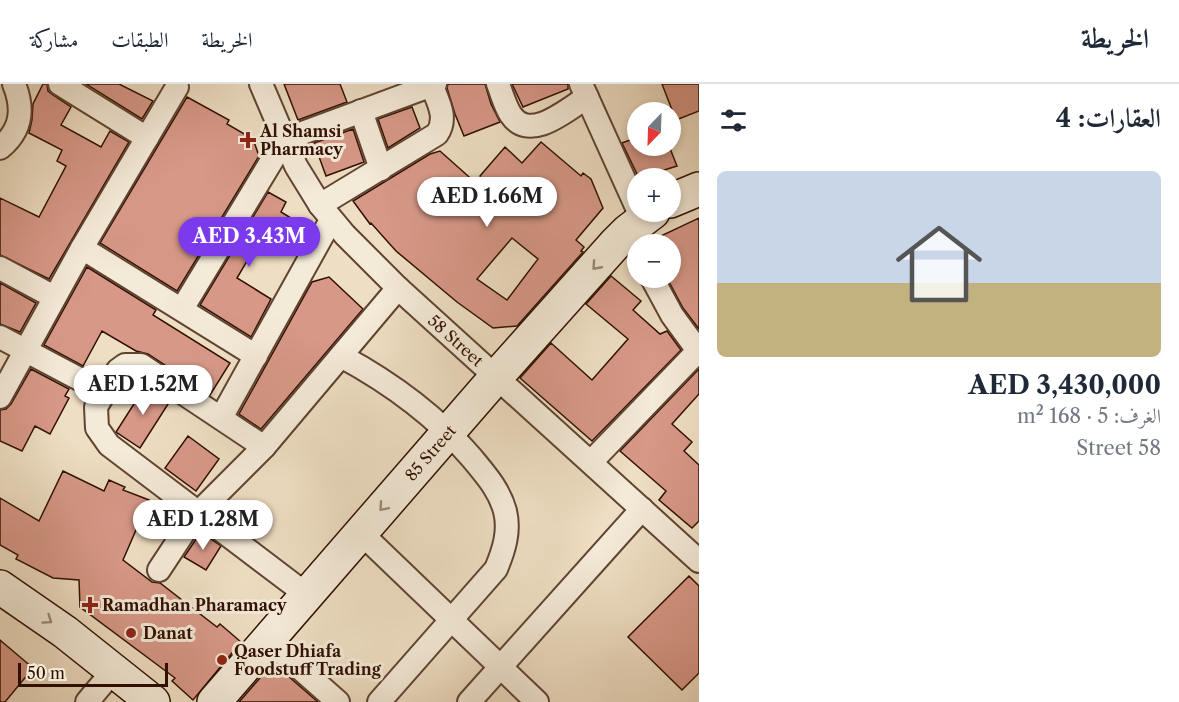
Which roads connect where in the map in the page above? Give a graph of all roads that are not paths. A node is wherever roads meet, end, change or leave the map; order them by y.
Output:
1 (14, 84) edge
2 (60, 84) edge
3 (261, 84) edge
4 (498, 84) edge
5 (433, 85) edge
6 (177, 87) dead end
7 (584, 91) edge
8 (362, 111) junction
9 (147, 138) junction
10 (285, 143) junction
11 (0, 148) edge
12 (381, 169) junction
13 (699, 189) edge
14 (627, 193) edge
15 (681, 196) edge
16 (326, 212) junction
17 (639, 222) edge
18 (82, 248) junction
19 (0, 268) edge
20 (398, 288) junction
21 (657, 288) edge
22 (54, 297) junction
23 (182, 309) junction
24 (0, 336) edge
25 (26, 351) junction
26 (698, 351) edge
27 (256, 356) junction
28 (341, 356) junction
29 (497, 376) junction
30 (104, 392) junction
31 (0, 397) edge
32 (221, 418) junction
33 (448, 431) junction
34 (264, 447) junction
35 (591, 462) junction
36 (642, 509) junction
37 (199, 512) junction
38 (361, 533) junction
39 (699, 561) edge
40 (159, 570) dead end
41 (0, 586) edge
42 (307, 595) junction
43 (452, 620) junction
44 (268, 640) junction
45 (501, 666) junction
46 (114, 670) junction
47 (87, 702) edge
48 (153, 702) edge
49 (214, 702) edge
50 (338, 702) edge
51 (379, 702) edge
52 (470, 702) edge
53 (537, 702) edge

1 - 11 street
2 - 9 street
3 - 10 street, 58 Street
4 - 7 street
5 - 8 street
5 - 12 street
6 - 9 street
7 - 14 street
8 - 10 street
8 - 12 street
9 - 18 street
10 - 16 street, 58 Street
10 - 23 street
12 - 16 street
13 - 15 main road
16 - 20 street, 58 Street
16 - 27 street
17 -> 29 main road, 85 Street
18 - 22 street
18 - 23 street
19 - 22 street
20 - 28 street
20 - 29 street, 58 Street
21 - 26 street
22 - 25 street
23 - 27 street
24 - 25 street
25 - 30 street
25 - 31 street
26 - 35 street
27 - 32 street
28 - 33 street
28 - 34 street
29 - 33 main road, 85 Street
29 - 35 street, 58 Street
30 - 32 street
30 - 37 street
32 - 34 street
33 -> 38 main road, 85 Street
33 - 43 street
34 - 37 street
35 - 36 street, 58 Street
36 - 39 street, 58 Street
36 - 45 street
37 - 40 street
37 - 42 street
38 - 42 main road, 85 Street
38 - 43 street
41 -> 46 main road
42 - 44 main road, 85 Street
43 - 45 street
43 - 51 street
44 - 49 main road, 85 Street
44 - 50 street
45 - 52 street
45 - 53 street
46 - 47 street
46 - 48 main road

